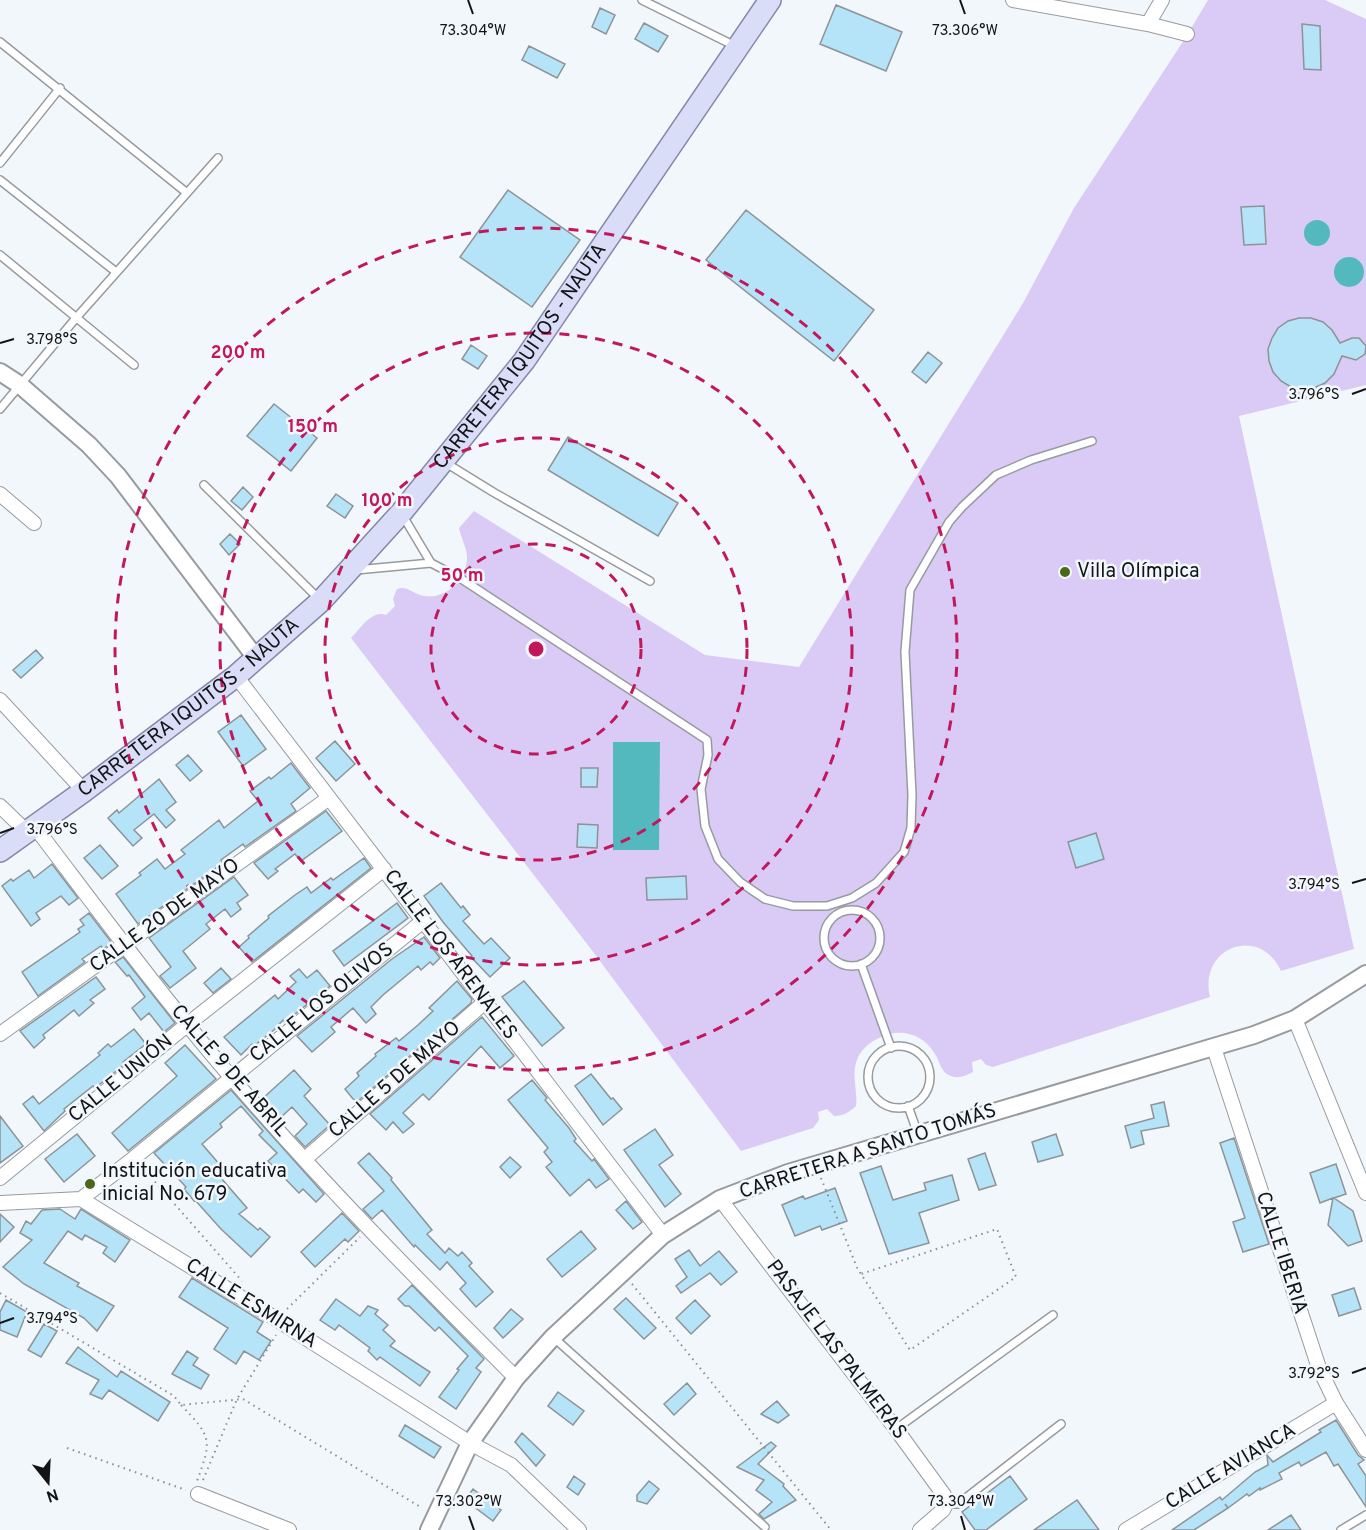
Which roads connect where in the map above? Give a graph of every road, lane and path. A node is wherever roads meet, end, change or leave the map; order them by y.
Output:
1 (642, 0) edge
2 (770, 0) edge
3 (1013, 0) edge
4 (1162, 0) edge
5 (1148, 24) junction
6 (1187, 34) dead end
7 (0, 42) edge
8 (737, 48) junction
9 (60, 88) junction
10 (218, 158) dead end
11 (0, 162) edge
12 (0, 180) edge
13 (187, 193) junction
14 (0, 255) edge
15 (116, 272) junction
16 (76, 318) junction
17 (134, 365) dead end
18 (0, 372) edge
19 (20, 385) junction
20 (0, 409) edge
21 (1092, 441) dead end
22 (444, 462) junction
23 (204, 485) dead end
24 (0, 494) edge
25 (401, 513) junction
26 (34, 523) dead end
27 (431, 563) junction
28 (349, 570) junction
29 (650, 581) dead end
30 (321, 601) junction
31 (256, 658) junction
32 (236, 676) junction
33 (0, 700) edge
34 (84, 791) junction
35 (329, 798) junction
36 (0, 806) edge
37 (31, 829) junction
38 (0, 851) edge
39 (384, 869) junction
40 (840, 902) junction
41 (844, 911) junction
42 (423, 921) junction
43 (125, 946) junction
44 (861, 964) junction
45 (1366, 974) edge
46 (485, 1002) junction
47 (1295, 1019) junction
48 (188, 1024) junction
49 (0, 1034) edge
50 (891, 1048) junction
51 (1214, 1048) junction
52 (231, 1077) junction
53 (908, 1106) junction
54 (918, 1134) junction
55 (134, 1158) junction
56 (305, 1159) junction
57 (815, 1165) junction
58 (1362, 1171) edge
59 (0, 1178) edge
60 (1366, 1193) edge
61 (81, 1199) junction
62 (720, 1199) junction
63 (0, 1203) edge
64 (368, 1229) junction
65 (663, 1235) junction
66 (623, 1272) junction
67 (861, 1274) junction
68 (245, 1283) dead end
69 (0, 1293) edge
70 (1053, 1315) dead end
71 (280, 1321) junction
72 (553, 1337) junction
73 (516, 1378) junction
74 (237, 1400) junction
75 (1336, 1403) junction
76 (181, 1405) junction
77 (1061, 1424) dead end
78 (896, 1428) junction
79 (470, 1443) junction
80 (67, 1448) dead end
81 (1366, 1450) edge
82 (195, 1493) junction
83 (946, 1504) junction
84 (1366, 1515) edge
85 (432, 1523) edge
86 (765, 1527) dead end
87 (926, 1528) edge
88 (289, 1530) edge
89 (579, 1530) edge
90 (831, 1530) edge
91 (1126, 1530) edge
92 (1341, 1530) edge

1 - 8 lane
2 - 8 main road, CARRETERA IQUITOS - NAUTA
3 - 5 street
4 - 5 street
5 - 6 street
7 - 9 lane
8 - 22 main road, CARRETERA IQUITOS - NAUTA
9 - 11 lane
9 - 13 lane
10 - 13 lane
12 - 15 lane
13 - 15 lane
14 - 16 lane
15 - 16 lane
16 - 17 lane
16 - 19 lane
18 - 19 street
19 - 20 lane
19 - 31 street
21 - 40 lane
22 - 25 main road, CARRETERA IQUITOS - NAUTA
22 - 29 lane
23 - 30 lane
24 - 26 street
25 - 27 lane
25 - 28 main road, CARRETERA IQUITOS - NAUTA
27 - 28 lane
27 - 40 lane
28 - 30 main road, CARRETERA IQUITOS - NAUTA
30 - 31 main road, CARRETERA IQUITOS - NAUTA
31 - 32 main road, CARRETERA IQUITOS - NAUTA
32 - 34 main road, CARRETERA IQUITOS - NAUTA
32 - 35 street, CALLE LOS ARENALES
33 - 34 street
34 - 37 main road, CARRETERA IQUITOS - NAUTA
35 - 39 street, CALLE LOS ARENALES
35 - 43 street, CALLE 20 DE MAYO
36 - 37 street, CALLE 9 DE ABRIL
37 - 38 main road, CARRETERA IQUITOS - NAUTA
37 - 43 street, CALLE 9 DE ABRIL
39 - 42 street, CALLE LOS ARENALES
39 - 48 street, CALLE UNIÓN
40 - 41 lane
41 - 44 lane
41 - 44 lane
42 - 46 street, CALLE LOS ARENALES
42 - 52 street, CALLE LOS OLIVOS
43 - 48 street, CALLE 9 DE ABRIL
43 - 49 street, CALLE 20 DE MAYO
44 - 50 lane
45 - 47 street, CARRETERA A SANTO TOMÁS
46 - 56 street, CALLE 5 DE MAYO
46 - 65 street, CALLE LOS ARENALES
47 - 51 street, CARRETERA A SANTO TOMÁS
47 - 58 street
48 - 52 street, CALLE 9 DE ABRIL
48 - 59 street, CALLE UNIÓN
50 - 53 lane
50 - 53 lane
51 - 54 street, CARRETERA A SANTO TOMÁS
51 - 75 street, CALLE IBERIA
52 - 55 street, CALLE LOS OLIVOS
52 - 56 street, CALLE 9 DE ABRIL
53 - 54 lane
54 - 57 street, CARRETERA A SANTO TOMÁS
55 - 61 street, CALLE LOS OLIVOS
55 - 68 path
56 - 64 street, CALLE 9 DE ABRIL
57 - 62 street, CARRETERA A SANTO TOMÁS
57 - 67 path
58 - 60 street
61 - 63 street
61 - 71 street, CALLE ESMIRNA
62 - 65 street, CARRETERA A SANTO TOMÁS
62 - 78 street, PASAJE LAS PALMERAS
64 - 71 path
64 - 73 street, CALLE 9 DE ABRIL
65 - 66 street, CARRETERA A SANTO TOMÁS
66 - 72 street, CARRETERA A SANTO TOMÁS
66 - 90 path
67 - 67 path
69 - 76 path
70 - 78 lane
71 - 74 path
71 - 79 street, CALLE ESMIRNA
72 - 73 street, CARRETERA A SANTO TOMÁS
72 - 86 lane
73 - 79 street, CARRETERA A SANTO TOMÁS
74 - 76 path
74 - 82 path
74 - 85 path
75 - 81 street, CALLE IBERIA
75 - 91 street, CALLE AVIANCA
76 - 82 path
77 - 83 lane
78 - 83 street, PASAJE LAS PALMERAS
79 - 85 street, CARRETERA A SANTO TOMÁS
79 - 89 street, CALLE ESMIRNA
80 - 82 path
82 - 88 street
83 - 87 street
84 - 92 lane

